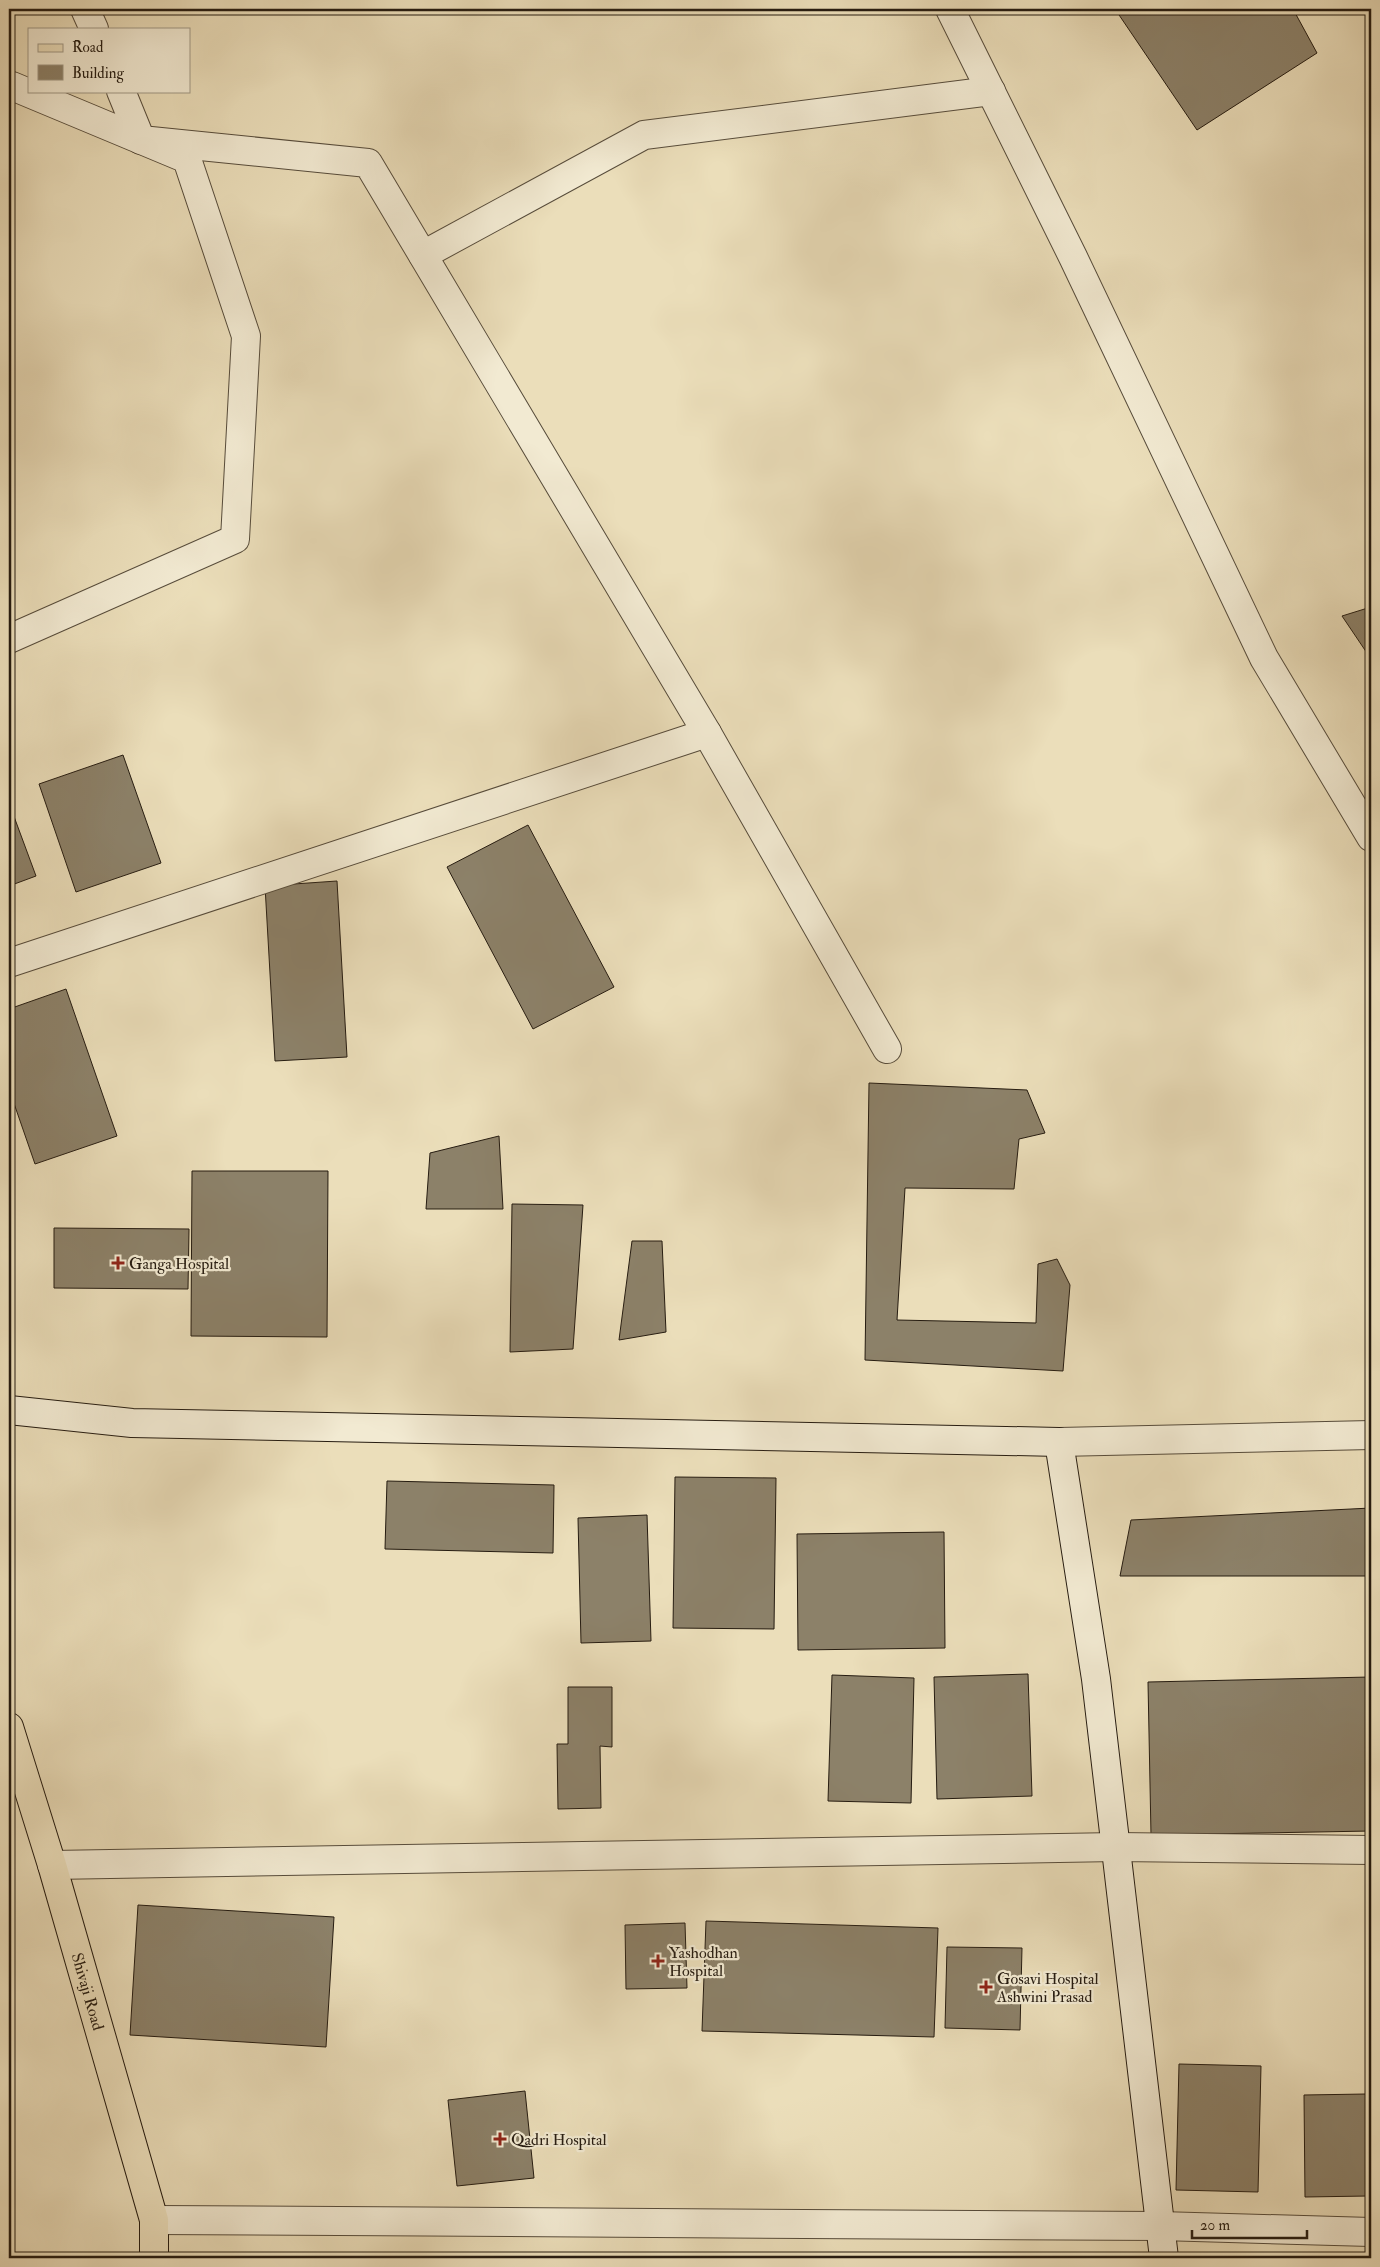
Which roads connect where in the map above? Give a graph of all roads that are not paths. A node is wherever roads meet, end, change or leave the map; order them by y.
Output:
1 (86, 9) edge
2 (950, 9) edge
3 (94, 28) edge
4 (9, 87) edge
5 (991, 91) junction
6 (120, 92) edge
7 (141, 140) junction
8 (422, 255) junction
9 (9, 638) edge
10 (707, 733) junction
11 (1371, 837) edge
12 (9, 963) edge
13 (887, 1049) dead end
14 (9, 1410) edge
15 (1371, 1435) edge
16 (1059, 1442) junction
17 (9, 1727) edge
18 (1116, 1847) junction
19 (1371, 1850) edge
20 (52, 1865) junction
21 (154, 2220) junction
22 (1160, 2226) junction
23 (1371, 2232) edge
24 (154, 2258) edge
25 (1164, 2258) edge

1 - 3 street
2 - 5 street
4 - 7 street
5 - 8 street
5 - 11 street
6 - 7 street
7 - 8 street
7 - 9 street
8 - 10 street
10 - 12 street
10 - 13 street
14 - 16 street
15 - 16 street
16 - 18 street
17 - 20 main road, Shivaji Road
18 - 19 street
18 - 20 street
18 - 22 street
20 - 21 main road, Shivaji Road
21 - 22 street
21 - 24 main road, Shivaji Road
22 - 23 street
22 - 25 street

